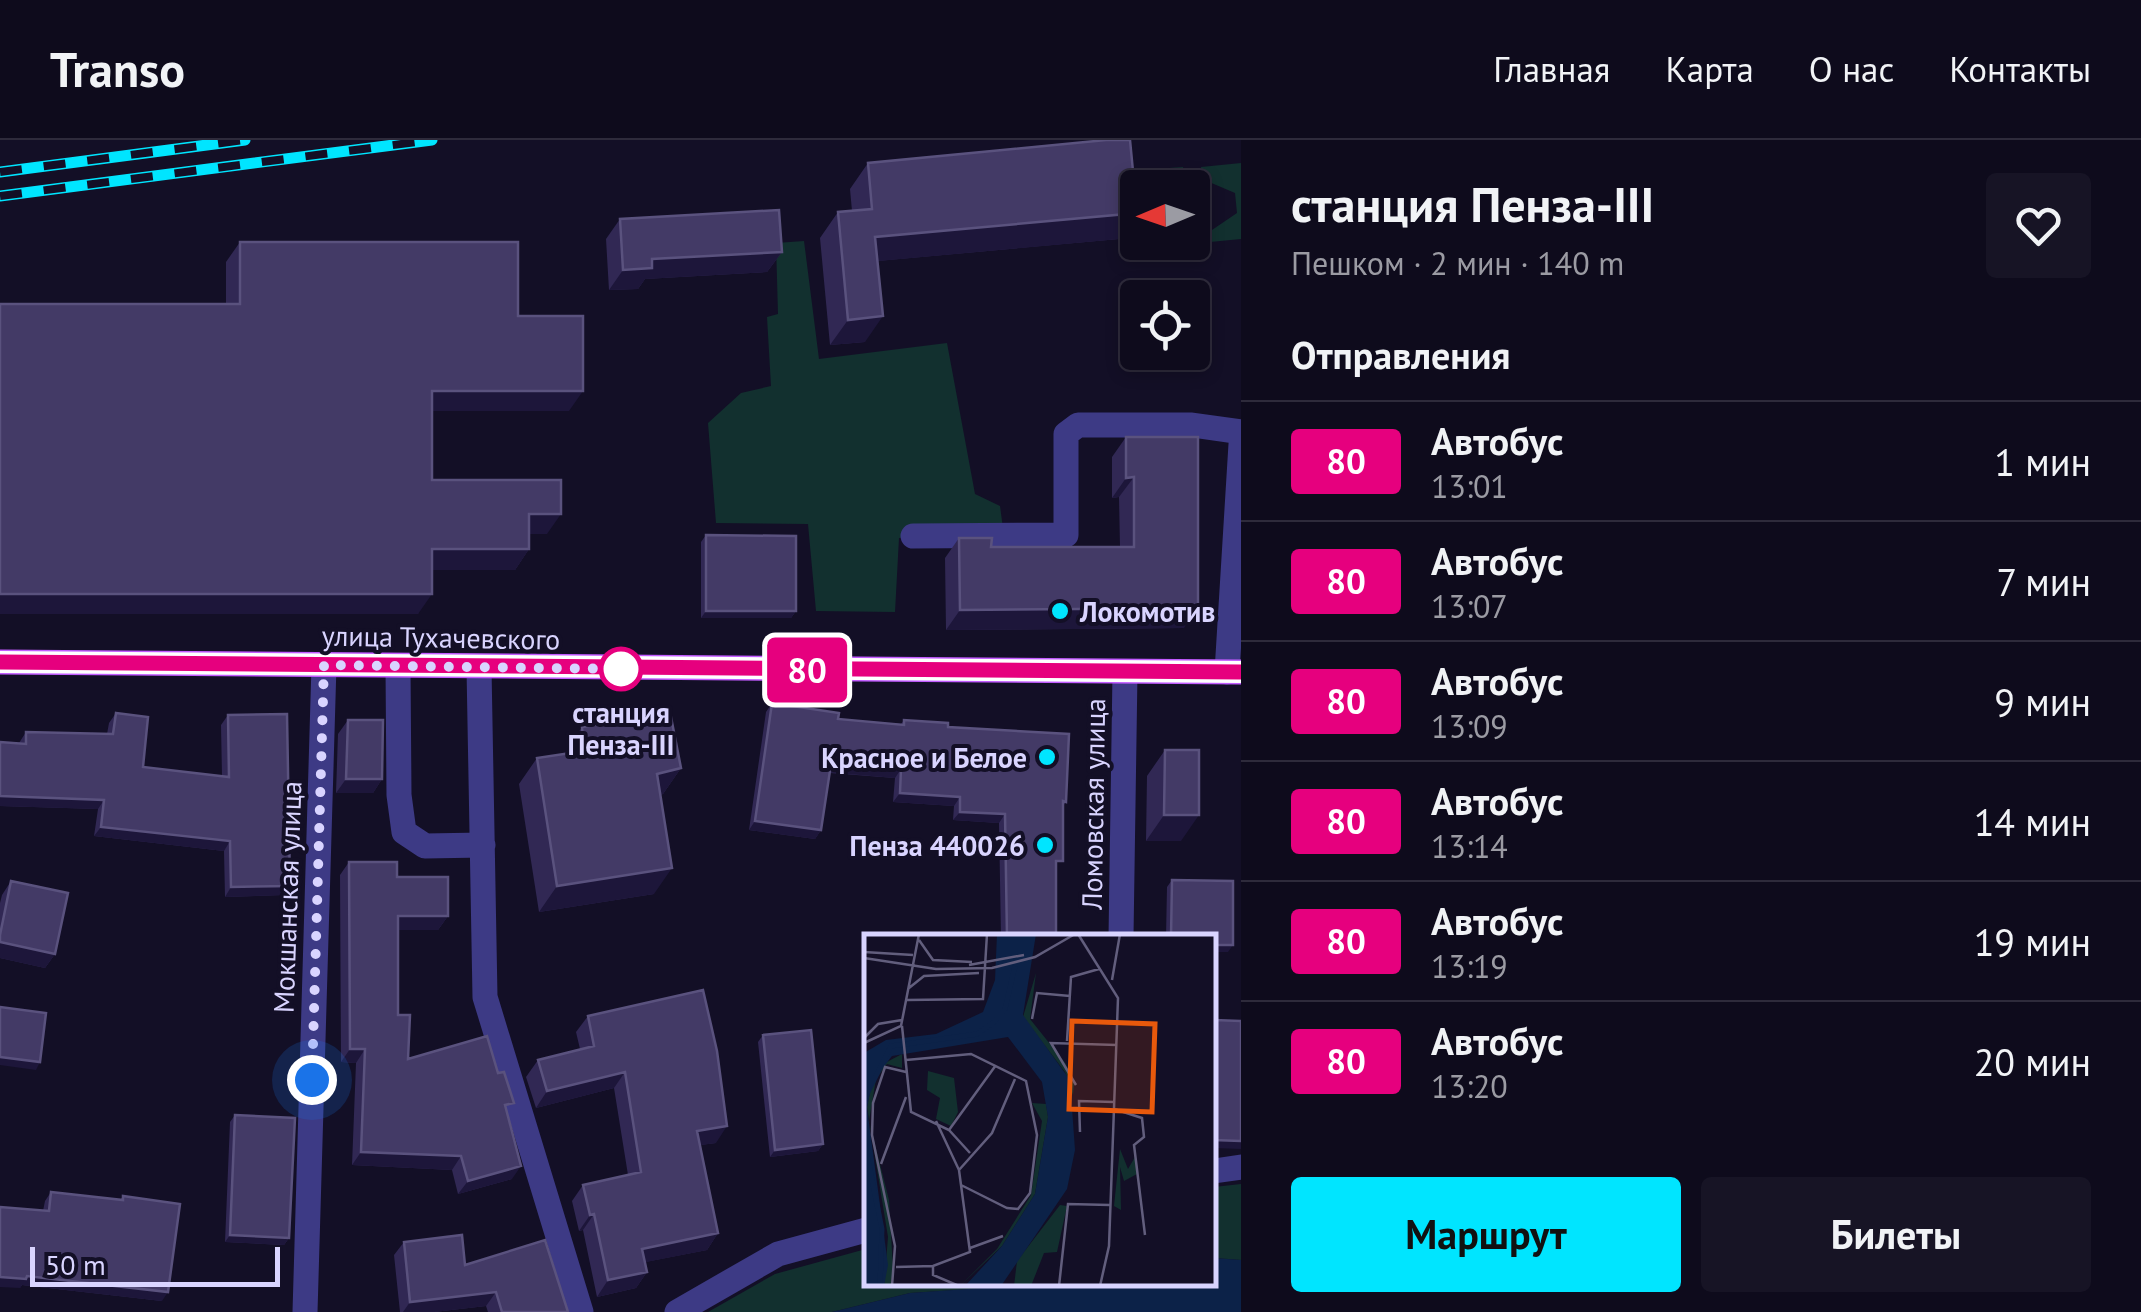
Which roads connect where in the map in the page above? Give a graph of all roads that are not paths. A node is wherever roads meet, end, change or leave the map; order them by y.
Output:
1 (1241, 432) edge
2 (1241, 444) edge
3 (913, 536) dead end
4 (1237, 565) edge
5 (0, 662) edge
6 (324, 665) junction
7 (398, 668) junction
8 (479, 668) junction
9 (1125, 672) junction
10 (1234, 672) edge
11 (482, 844) junction
12 (1122, 934) edge
13 (1241, 1167) edge
14 (1216, 1171) edge
15 (864, 1231) edge
16 (305, 1312) edge
17 (580, 1312) edge
18 (677, 1312) edge

1 - 3 street
2 - 4 street
4 - 10 street
5 - 6 main road, улица Тухачевского
6 - 7 main road, улица Тухачевского
6 - 16 street, Мокшанская улица
7 - 8 main road, улица Тухачевского
7 - 11 street
8 - 9 main road, улица Тухачевского
8 - 11 street
9 - 10 main road, улица Тухачевского
9 - 12 street, Ломовская улица
11 - 17 street
13 - 14 street
15 - 18 street

